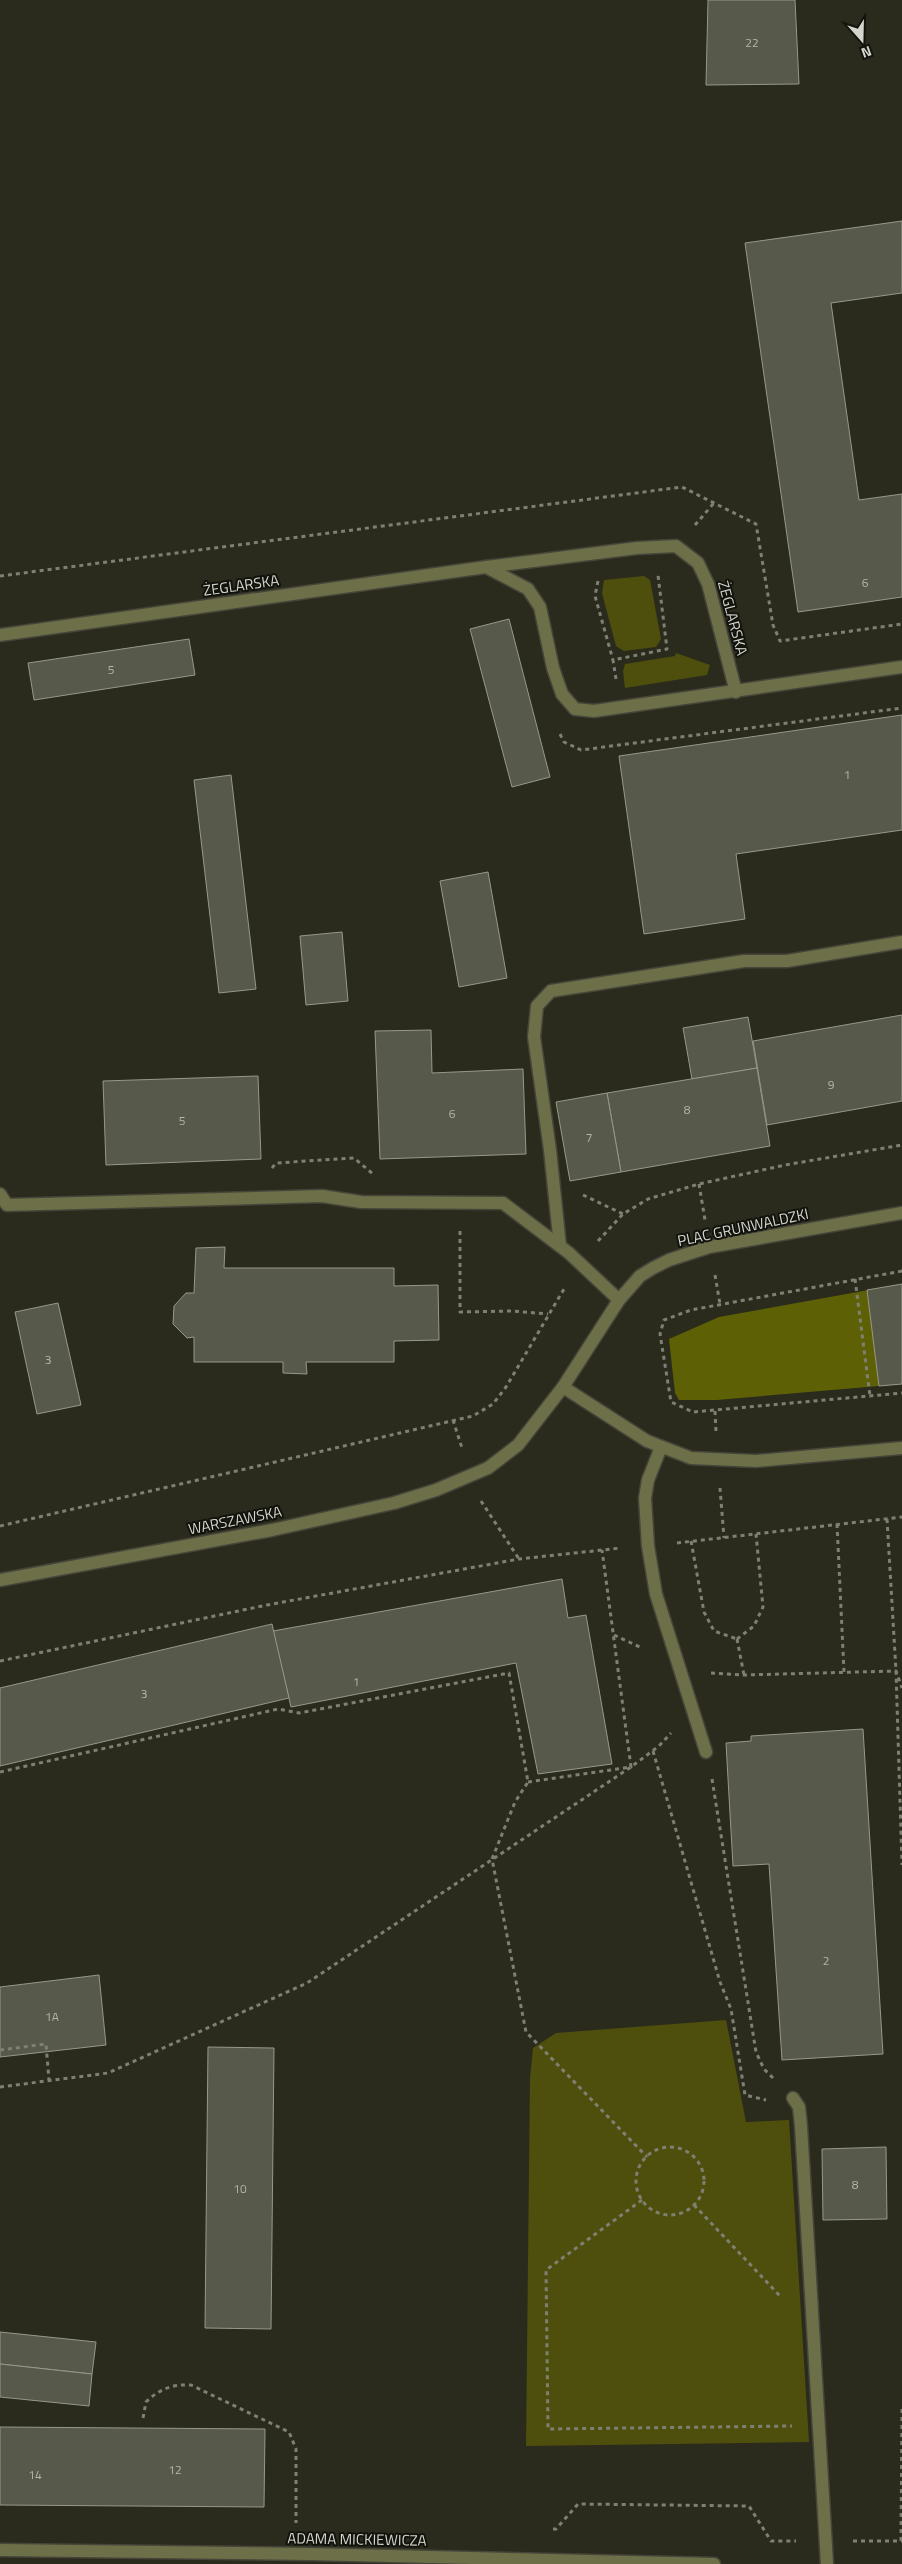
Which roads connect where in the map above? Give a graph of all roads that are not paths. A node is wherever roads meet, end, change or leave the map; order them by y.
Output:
1 (486, 567) junction
2 (0, 635) edge
3 (902, 667) edge
4 (736, 692) junction
5 (902, 942) edge
6 (0, 1194) edge
7 (902, 1213) edge
8 (560, 1246) junction
9 (619, 1300) junction
10 (563, 1387) junction
11 (661, 1447) junction
12 (902, 1448) edge
13 (471, 1475) joint
14 (0, 1580) edge
15 (706, 1752) road end
16 (793, 2098) dead end
17 (0, 2550) edge
18 (714, 2564) edge
19 (827, 2564) edge

1 - 2 street, ŻEGLARSKA
1 - 4 street
1 - 4 street, ŻEGLARSKA
3 - 4 street
5 - 8 street
6 - 8 street
7 - 9 street, PLAC GRUNWALDZKI
8 - 9 street
9 - 10 street, PLAC GRUNWALDZKI
10 - 11 street
10 - 13 street, PLAC GRUNWALDZKI
11 - 12 street
11 - 15 street
13 - 14 street, WARSZAWSKA
16 - 19 street
17 - 18 street, ADAMA MICKIEWICZA

